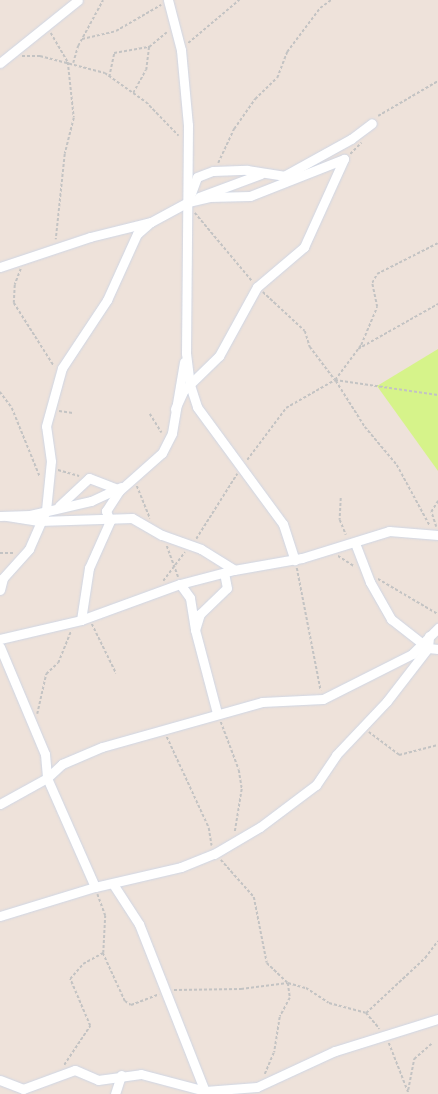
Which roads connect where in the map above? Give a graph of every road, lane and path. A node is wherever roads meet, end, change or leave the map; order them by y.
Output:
1 (78, 0) edge
2 (103, 0) edge
3 (168, 0) edge
4 (239, 0) edge
5 (331, 0) edge
6 (46, 22) junction
7 (175, 26) junction
8 (82, 39) junction
9 (149, 47) junction
10 (181, 50) junction
11 (8, 56) junction
12 (68, 62) junction
13 (0, 63) edge
14 (73, 63) junction
15 (109, 77) junction
16 (438, 81) edge
17 (133, 93) junction
18 (372, 122) joint
19 (180, 138) dead end
20 (362, 140) dead end
21 (344, 159) junction
22 (213, 171) junction
23 (261, 174) junction
24 (189, 201) junction
25 (151, 222) junction
26 (438, 243) edge
27 (54, 248) junction
28 (31, 255) junction
29 (0, 267) edge
30 (257, 287) junction
31 (438, 304) edge
32 (186, 353) junction
33 (59, 379) junction
34 (335, 380) junction
35 (190, 384) junction
36 (0, 392) edge
37 (438, 395) edge
38 (175, 409) junction
39 (49, 412) junction
40 (73, 413) dead end
41 (150, 414) dead end
42 (166, 444) junction
43 (51, 461) junction
44 (89, 478) junction
45 (42, 482) dead end
46 (121, 488) junction
47 (341, 498) dead end
48 (438, 501) edge
49 (59, 506) junction
50 (46, 510) junction
51 (3, 516) edge
52 (110, 520) junction
53 (42, 521) junction
54 (438, 535) edge
55 (352, 543) junction
56 (328, 550) junction
57 (0, 553) edge
58 (25, 555) junction
59 (295, 560) junction
60 (234, 570) junction
61 (224, 573) junction
62 (366, 573) junction
63 (180, 584) junction
64 (0, 590) edge
65 (438, 614) edge
66 (85, 619) junction
67 (438, 628) edge
68 (195, 630) junction
69 (0, 639) edge
70 (427, 642) junction
71 (0, 647) edge
72 (438, 650) edge
73 (116, 673) dead end
74 (323, 699) junction
75 (217, 713) junction
76 (361, 726) junction
77 (33, 727) junction
78 (164, 731) junction
79 (438, 745) edge
80 (47, 778) junction
81 (0, 804) edge
82 (234, 840) junction
83 (214, 854) junction
84 (113, 884) junction
85 (95, 887) junction
86 (0, 916) edge
87 (438, 941) edge
88 (103, 953) junction
89 (288, 983) junction
90 (167, 991) junction
91 (366, 1013) junction
92 (438, 1019) edge
93 (387, 1036) junction
94 (432, 1044) dead end
95 (58, 1075) junction
96 (120, 1075) junction
97 (0, 1080) edge
98 (257, 1087) junction
99 (206, 1093) edge
100 (408, 1093) edge
101 (115, 1094) edge

1 - 6 street
2 - 8 path
3 - 7 street
3 - 8 path
4 - 10 path
5 - 22 path
6 - 11 street
6 - 12 path
7 - 9 path
7 - 10 street
8 - 14 path
9 - 15 path
9 - 17 path
10 - 24 street
11 - 12 path
11 - 13 street
12 - 14 path
12 - 27 path
14 - 15 path
15 - 17 path
16 - 18 path
17 - 19 path
18 - 23 street
20 - 21 path
21 - 24 street
21 - 30 street
22 - 23 street
22 - 24 street
23 - 24 street
24 - 25 street
24 - 30 path
24 - 32 street
25 - 27 street
25 - 33 street
26 - 31 path
27 - 28 street
28 - 29 street
28 - 33 path
30 - 34 path
30 - 35 street
32 - 35 street
32 - 38 street
33 - 39 street
34 - 37 path
34 - 54 path
35 - 38 street
35 - 59 street
36 - 45 path
38 - 42 street
39 - 40 path
39 - 43 street
41 - 42 path
42 - 46 street
43 - 44 path
43 - 50 street
44 - 46 street
44 - 49 street
46 - 49 street
46 - 52 street
47 - 55 path
48 - 54 path
49 - 50 street
50 - 51 street
50 - 53 street
51 - 53 street
52 - 53 street
52 - 60 street
52 - 66 street
53 - 58 street
54 - 55 street
55 - 56 street
55 - 62 street
56 - 59 street
56 - 62 path
57 - 58 path
58 - 64 street
59 - 60 street
59 - 74 path
60 - 61 street
61 - 63 street
61 - 68 street
62 - 65 path
62 - 70 street
63 - 66 street
63 - 68 street
66 - 69 street
66 - 73 path
66 - 77 path
67 - 70 street
68 - 75 street
70 - 72 street
70 - 74 street
70 - 76 street
71 - 77 street
74 - 75 street
75 - 78 street
75 - 82 path
76 - 79 path
76 - 82 street
77 - 80 street
78 - 80 street
78 - 83 path
80 - 81 street
80 - 85 street
82 - 83 street
83 - 84 street
83 - 89 path
84 - 85 street
84 - 90 street
85 - 86 street
85 - 88 path
87 - 91 path
88 - 90 path
88 - 95 path
89 - 90 path
89 - 91 path
89 - 98 path
90 - 99 street
91 - 93 path
92 - 93 street
93 - 98 street
93 - 100 path
94 - 100 path
95 - 96 street
95 - 97 street
96 - 99 street
96 - 101 street
98 - 99 street

